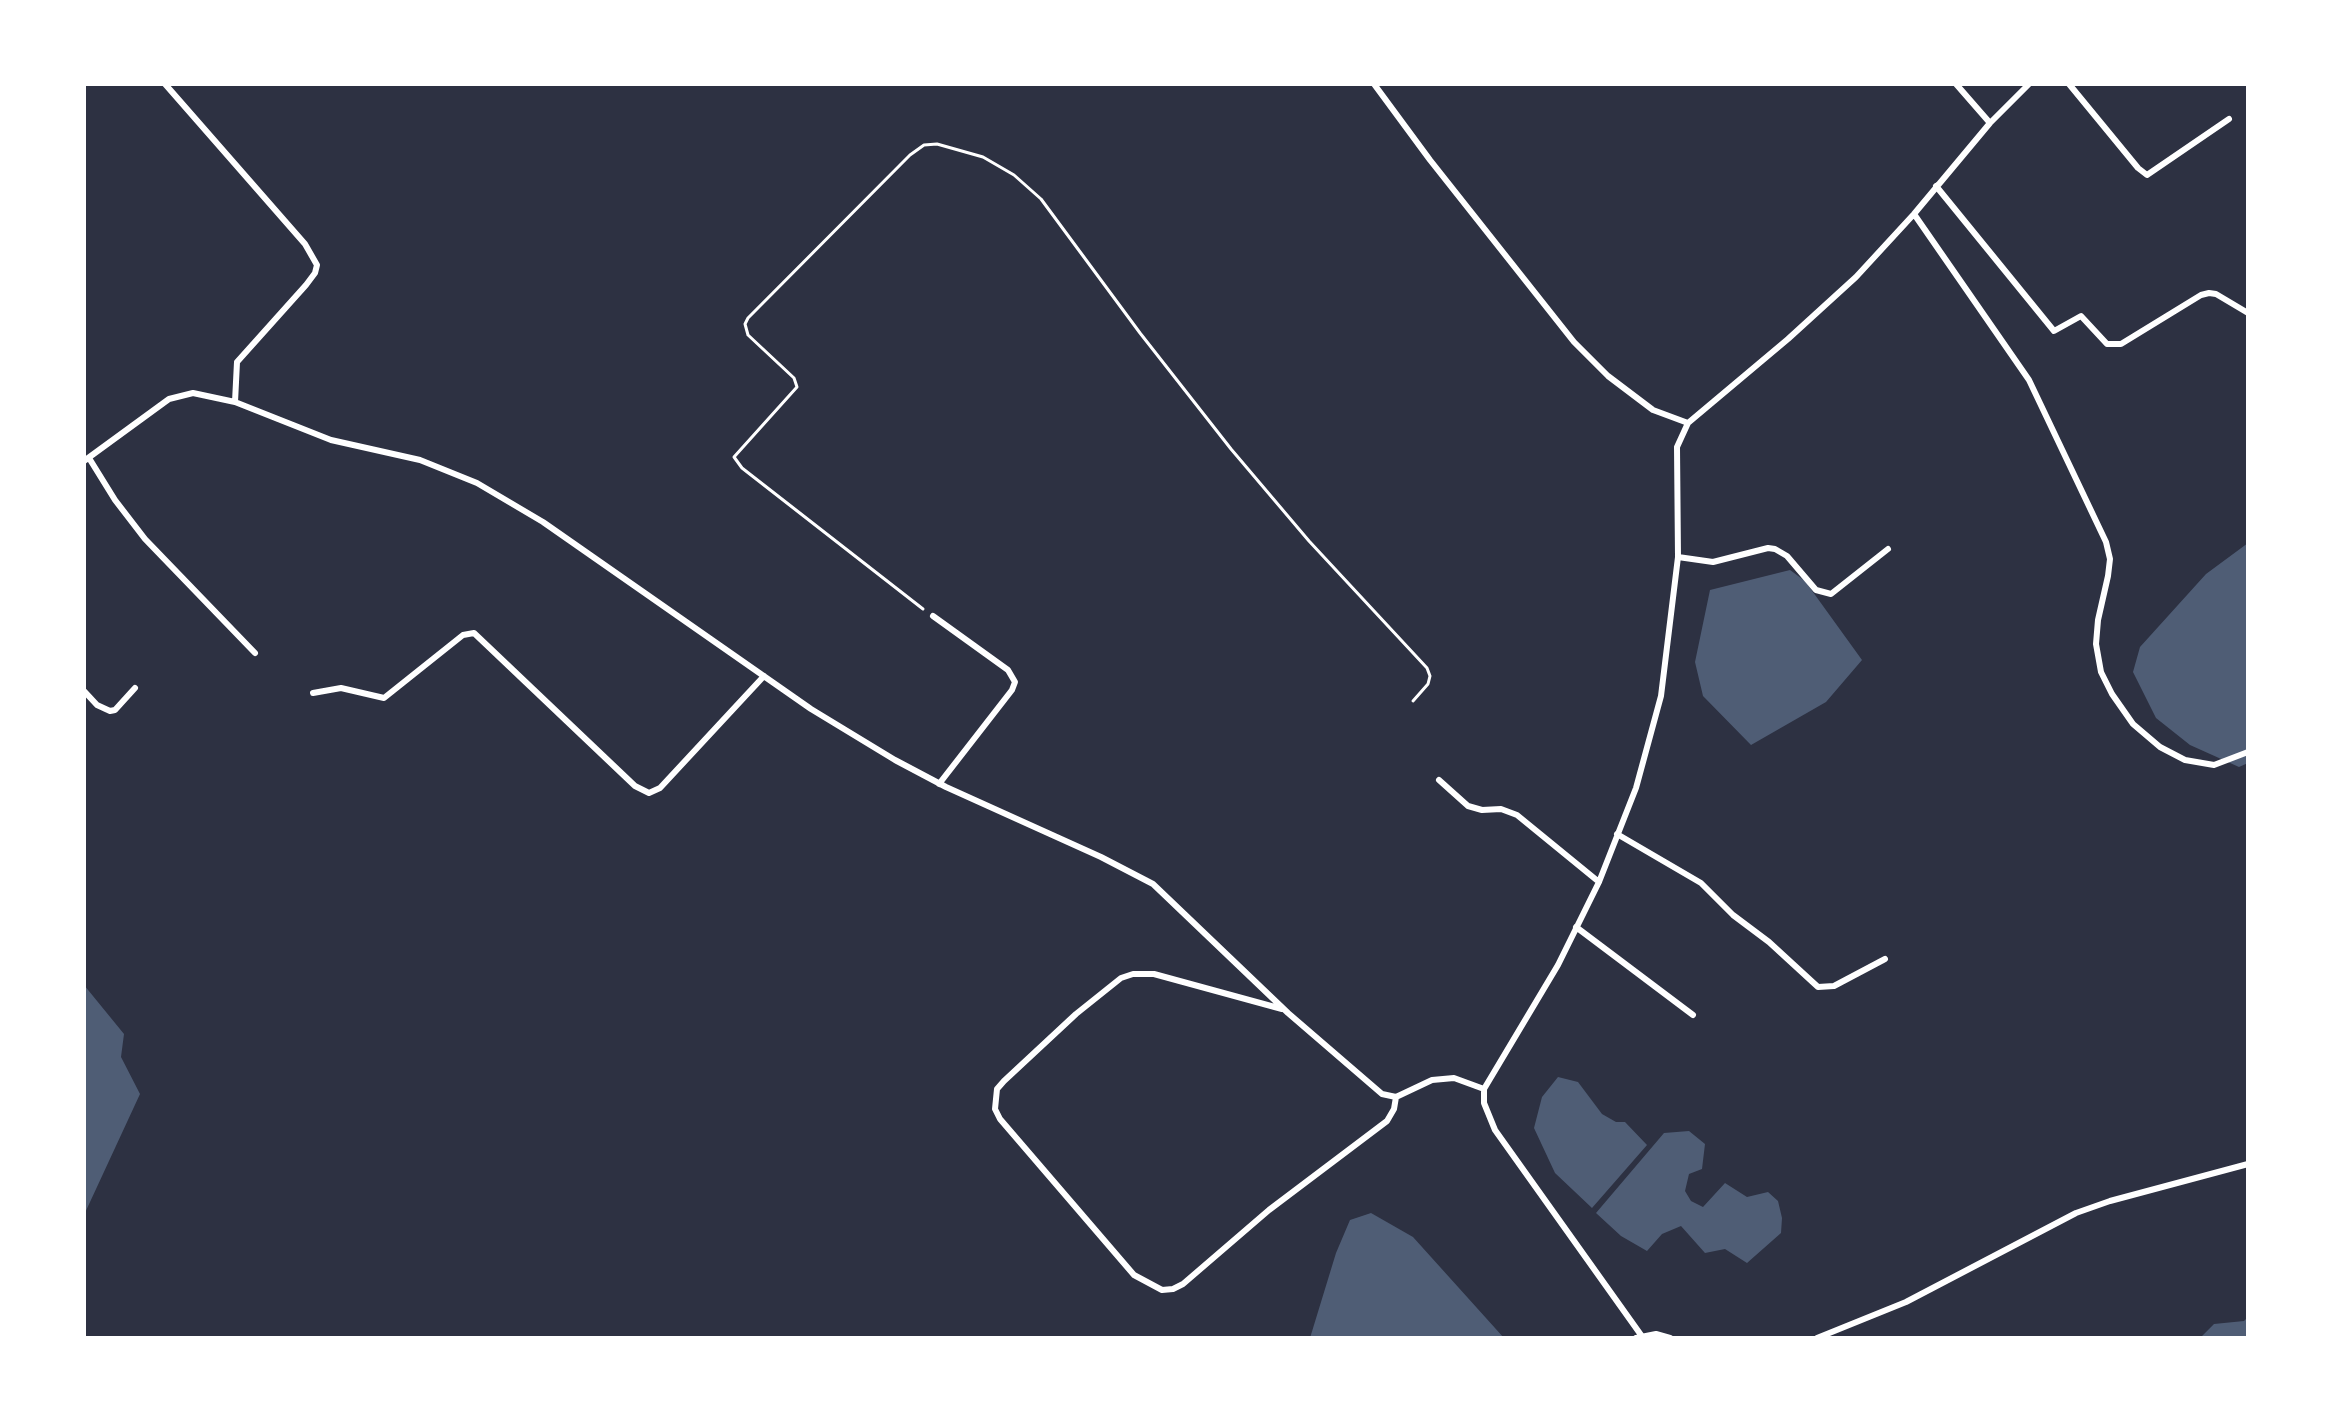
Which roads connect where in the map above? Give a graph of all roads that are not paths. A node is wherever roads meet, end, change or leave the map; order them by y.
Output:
1 (165, 84) edge
2 (1374, 84) edge
3 (1956, 84) edge
4 (2029, 84) edge
5 (2069, 84) edge
6 (2229, 119) dead end
7 (1990, 123) junction
8 (1936, 186) junction
9 (1914, 214) junction
10 (2248, 313) edge
11 (235, 402) junction
12 (1688, 423) junction
13 (86, 460) edge
14 (1888, 549) dead end
15 (1678, 557) junction
16 (933, 616) road end
17 (255, 653) dead end
18 (764, 676) junction
19 (135, 688) dead end
20 (84, 690) edge
21 (313, 693) dead end
22 (2248, 752) edge
23 (1439, 780) dead end
24 (939, 784) junction
25 (1617, 834) junction
26 (1599, 882) junction
27 (1576, 927) junction
28 (1885, 959) dead end
29 (1284, 1010) junction
30 (1693, 1015) dead end
31 (1484, 1089) junction
32 (1396, 1096) junction
33 (2248, 1164) edge
34 (1638, 1336) edge
35 (1670, 1338) edge
36 (1817, 1338) edge

1 - 11 street
2 - 12 street
3 - 7 street
4 - 7 street
5 - 6 street
7 - 8 street
8 - 9 street
8 - 10 street
9 - 12 street
9 - 22 street
11 - 13 street
11 - 18 street
12 - 15 street
13 - 17 street
14 - 15 street
15 - 25 street
16 - 24 street
18 - 21 street
18 - 24 street
19 - 20 street
23 - 26 street
24 - 29 street
25 - 26 street
25 - 28 street
26 - 27 street
27 - 30 street
27 - 31 street
29 - 32 street
29 - 32 street
31 - 32 street
31 - 34 street
33 - 36 street
34 - 35 street

